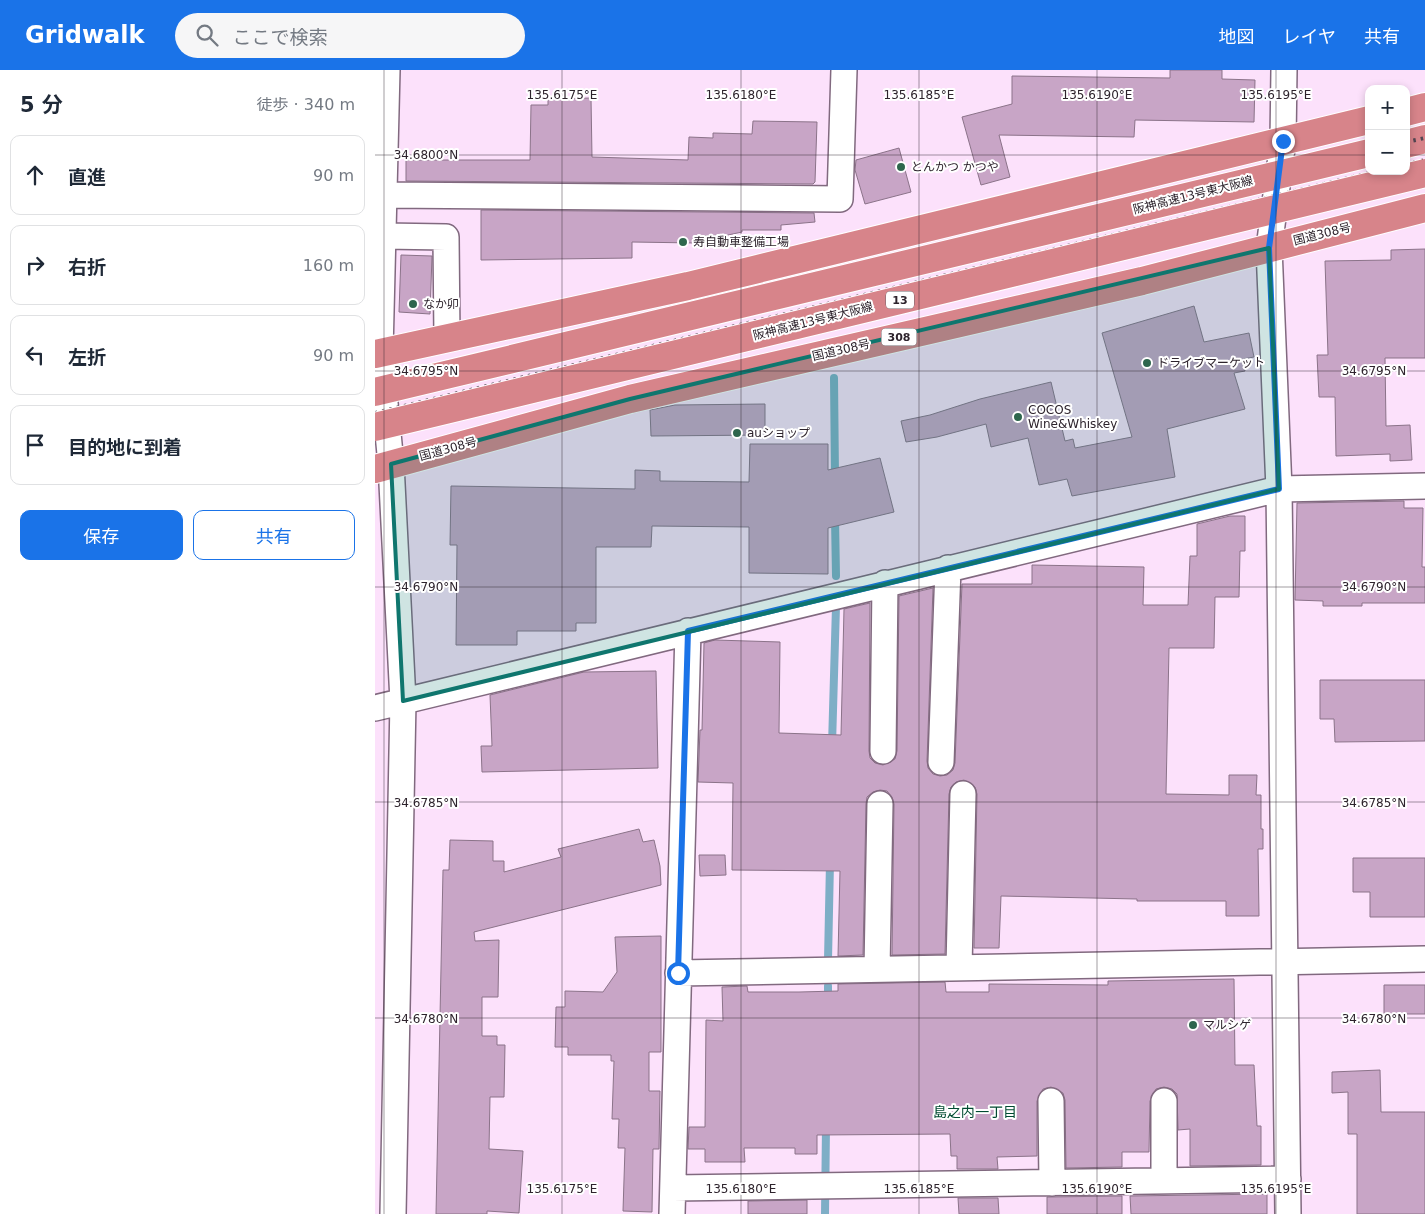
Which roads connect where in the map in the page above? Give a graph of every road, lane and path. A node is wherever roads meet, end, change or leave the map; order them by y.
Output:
1 (387, 70) edge
2 (844, 70) edge
3 (1284, 70) edge
4 (1425, 107) edge
5 (1410, 111) edge
6 (1365, 121) edge
7 (1425, 139) edge
8 (1283, 141) junction
9 (1410, 143) edge
10 (380, 151) edge
11 (1365, 154) edge
12 (1425, 173) edge
13 (385, 195) junction
14 (1425, 208) edge
15 (384, 236) junction
16 (1269, 248) junction
17 (447, 338) junction
18 (378, 353) edge
19 (375, 392) edge
20 (375, 427) edge
21 (383, 467) edge
22 (1425, 486) edge
23 (1279, 489) junction
24 (948, 568) junction
25 (885, 583) junction
26 (688, 631) junction
27 (403, 700) junction
28 (375, 708) edge
29 (883, 751) dead end
30 (941, 762) dead end
31 (963, 794) dead end
32 (880, 804) dead end
33 (1425, 959) edge
34 (1286, 960) junction
35 (959, 967) junction
36 (877, 969) junction
37 (678, 973) junction
38 (1051, 1101) dead end
39 (1164, 1101) dead end
40 (1288, 1179) junction
41 (1164, 1181) junction
42 (1052, 1183) junction
43 (673, 1188) junction
44 (393, 1214) edge
45 (672, 1214) edge
46 (1288, 1214) edge

1 - 10 street
2 - 13 street
3 - 8 street
4 - 5 highway
6 - 8 highway
7 - 9 highway
8 - 16 street
8 - 17 highway
10 - 13 street
11 - 19 highway, 阪神高速13号東大阪線, bridge
12 - 20 highway, 阪神高速13号東大阪線 / 13, bridge
13 - 15 street
14 - 16 highway, 国道308号 / 308
15 - 17 street
15 - 18 street
16 - 21 highway, 国道308号 / 308
16 - 23 street
17 - 18 highway
18 - 21 street
21 - 27 street
22 - 23 street
23 - 24 street
23 - 34 street
24 - 25 street
24 - 30 street
25 - 26 street
25 - 29 street
26 - 27 street
26 - 37 street
27 - 28 street
27 - 44 street
31 - 35 street
32 - 36 street
33 - 34 street
34 - 35 street
34 - 40 street
35 - 36 street
36 - 37 street
37 - 43 street
38 - 42 street
39 - 41 street
40 - 41 street
40 - 46 street
41 - 42 street
42 - 43 street
43 - 45 street

